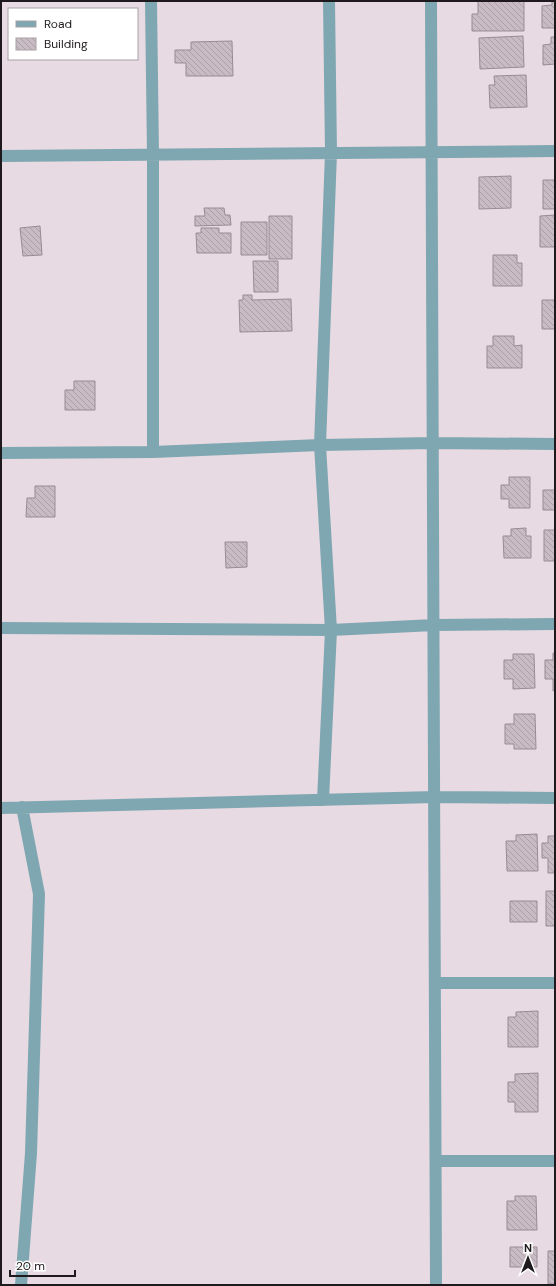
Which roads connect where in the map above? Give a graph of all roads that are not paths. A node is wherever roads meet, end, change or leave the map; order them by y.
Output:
1 (151, 1) edge
2 (329, 1) edge
3 (431, 1) edge
4 (555, 151) edge
5 (433, 152) junction
6 (331, 153) junction
7 (153, 155) junction
8 (1, 156) edge
9 (433, 443) junction
10 (555, 444) edge
11 (320, 445) junction
12 (153, 452) junction
13 (1, 453) edge
14 (555, 624) edge
15 (434, 625) junction
16 (1, 628) edge
17 (331, 630) junction
18 (435, 797) junction
19 (555, 798) edge
20 (323, 800) junction
21 (22, 807) junction
22 (1, 808) edge
23 (435, 983) junction
24 (555, 983) edge
25 (436, 1161) junction
26 (555, 1161) edge
27 (21, 1285) edge
28 (436, 1285) edge

1 - 7 street
2 - 6 street
3 - 5 street
4 - 5 street
5 - 6 street
5 - 9 street
6 - 7 street
6 - 11 street
7 - 8 street
7 - 12 street
9 - 10 street
9 - 11 street
9 - 15 street
11 - 12 street
11 - 17 street
12 - 13 street
14 - 15 street
15 - 17 street
15 - 18 street
16 - 17 street
17 - 20 street
18 - 19 street
18 - 20 street
18 - 23 street
20 - 21 street
21 - 22 street
21 - 27 street
23 - 24 street
23 - 25 street
25 - 26 street
25 - 28 street

